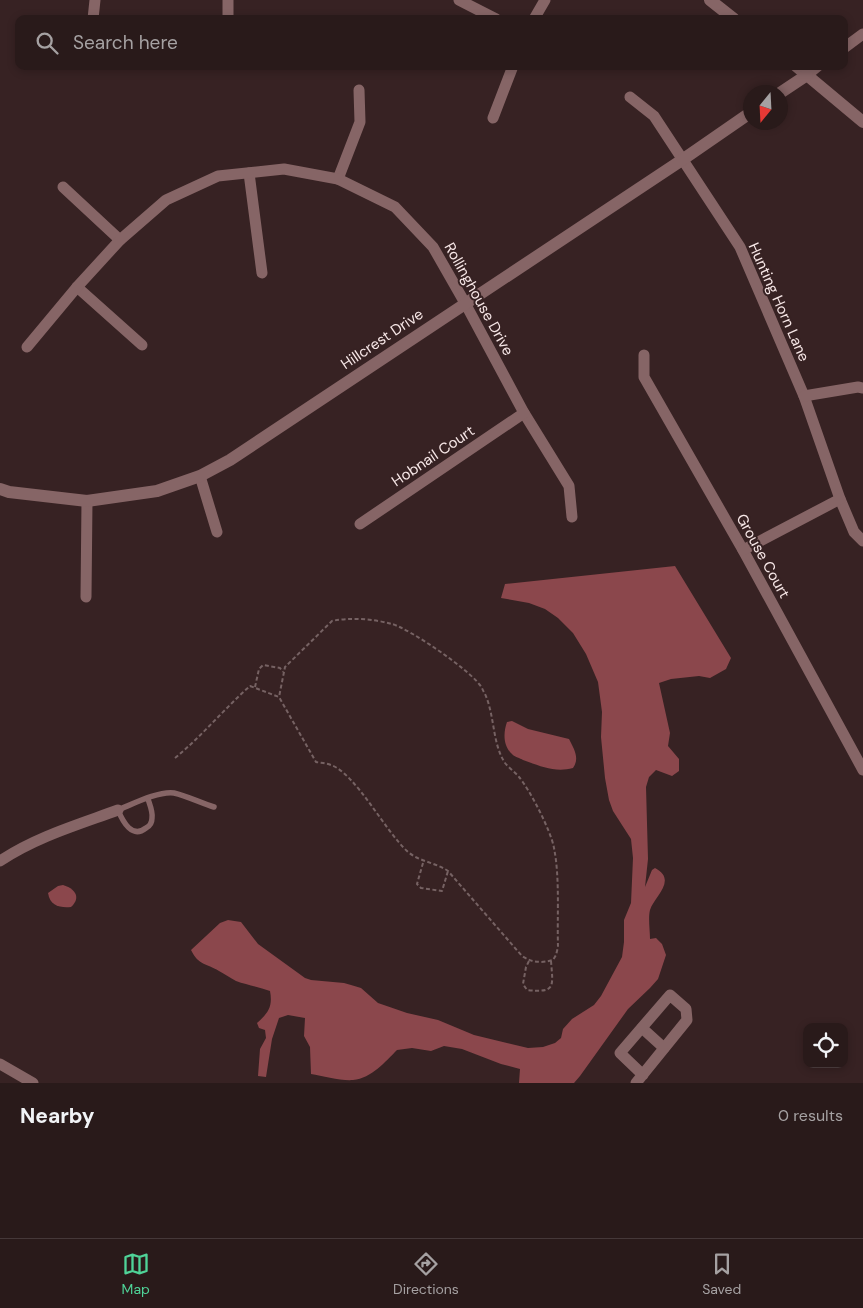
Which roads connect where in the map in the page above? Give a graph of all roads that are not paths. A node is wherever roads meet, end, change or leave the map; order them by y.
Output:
1 (95, 0) edge
2 (228, 0) edge
3 (459, 0) edge
4 (545, 0) edge
5 (710, 0) edge
6 (93, 15) edge
7 (228, 15) edge
8 (488, 15) edge
9 (536, 15) edge
10 (729, 15) edge
11 (863, 34) edge
12 (848, 45) edge
13 (511, 70) edge
14 (800, 70) edge
15 (813, 70) edge
16 (806, 75) junction
17 (788, 87) edge
18 (359, 90) dead end
19 (630, 97) dead end
20 (493, 118) dead end
21 (743, 118) edge
22 (863, 122) edge
23 (682, 160) junction
24 (249, 173) junction
25 (338, 179) junction
26 (63, 187) dead end
27 (120, 240) junction
28 (262, 273) dead end
29 (77, 287) junction
30 (465, 303) junction
31 (142, 345) dead end
32 (27, 347) dead end
33 (644, 355) dead end
34 (863, 388) edge
35 (804, 396) junction
36 (524, 413) junction
37 (200, 476) junction
38 (0, 489) edge
39 (840, 498) junction
40 (87, 501) junction
41 (572, 517) dead end
42 (360, 524) dead end
43 (217, 532) dead end
44 (863, 541) edge
45 (743, 550) junction
46 (86, 597) dead end
47 (863, 770) edge
48 (148, 799) junction
49 (214, 807) dead end
50 (118, 810) junction
51 (0, 862) edge
52 (642, 1028) junction
53 (664, 1048) junction
54 (0, 1064) edge
55 (640, 1079) edge
56 (33, 1083) edge

1 - 6 street
2 - 7 street
3 - 8 street
4 - 9 street
5 - 10 street
11 - 12 street
13 - 20 street
14 - 16 street
15 - 16 street
16 - 17 street
16 - 22 street
18 - 25 street
19 - 23 street, Hunting Horn Lane
21 - 23 street, Hillcrest Drive
23 - 30 street, Hillcrest Drive
23 - 35 street, Hunting Horn Lane
24 - 25 street, Rollinghouse Drive
24 - 27 street, Rollinghouse Drive
24 - 28 street
25 - 30 street, Rollinghouse Drive
26 - 27 street
27 - 29 street, Rollinghouse Drive
29 - 31 street
29 - 32 street, Rollinghouse Drive
30 - 36 street, Rollinghouse Drive
30 - 37 street, Hillcrest Drive
33 - 45 street, Grouse Court
34 - 35 street
35 - 39 street, Hunting Horn Lane
36 - 41 street, Rollinghouse Drive
36 - 42 street, Hobnail Court
37 - 40 street, Hillcrest Drive
37 - 43 street
38 - 40 street, Hillcrest Drive
39 - 44 street, Hunting Horn Lane
39 - 45 street
40 - 46 street
45 - 47 street, Grouse Court
48 - 49 lane
48 - 50 lane
48 - 50 lane
50 - 51 street
52 - 53 street
52 - 53 street
52 - 55 street
53 - 55 street
54 - 56 street

